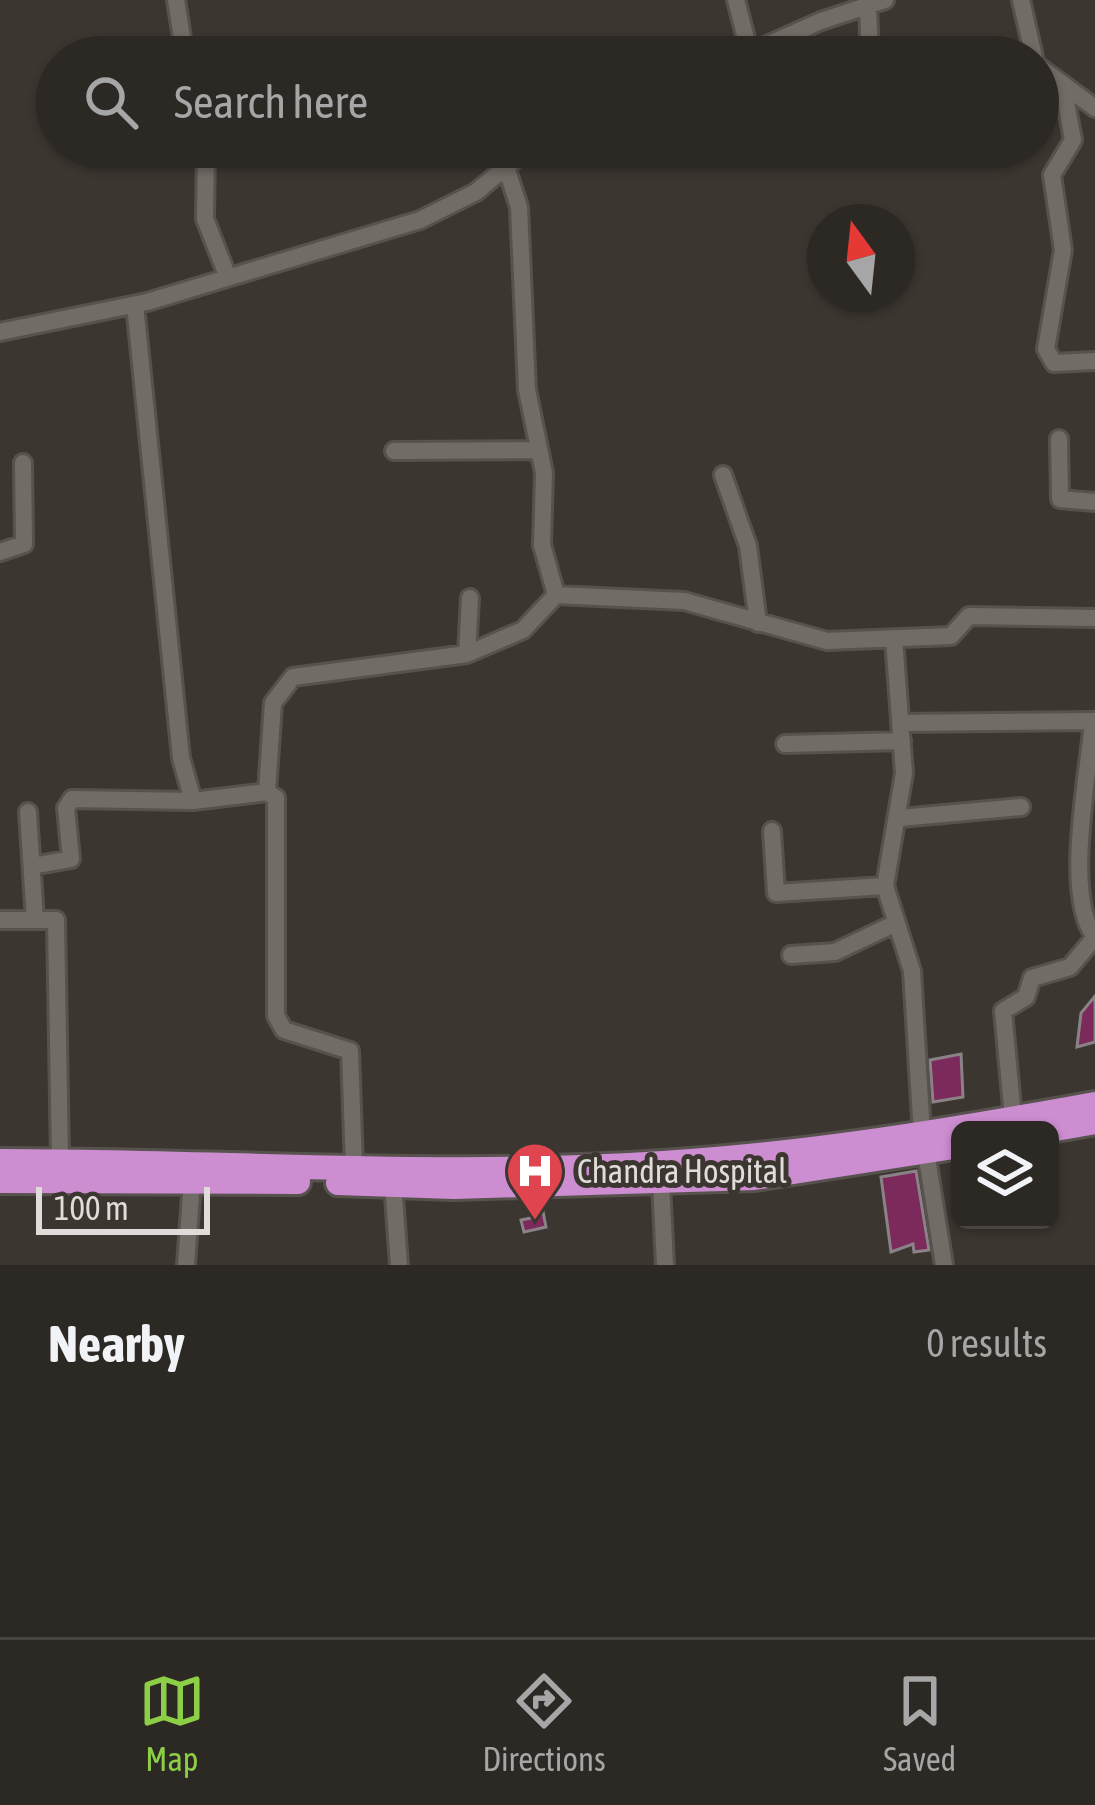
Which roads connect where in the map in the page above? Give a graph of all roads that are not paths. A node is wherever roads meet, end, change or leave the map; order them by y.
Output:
1 (176, 0) edge
2 (736, 0) edge
3 (1021, 0) edge
4 (876, 3) edge
5 (182, 36) edge
6 (742, 36) edge
7 (791, 36) edge
8 (872, 36) edge
9 (1029, 36) edge
10 (1059, 83) edge
11 (1063, 86) junction
12 (1095, 108) edge
13 (1059, 163) edge
14 (206, 168) edge
15 (505, 168) edge
16 (506, 168) edge
17 (1056, 168) edge
18 (226, 275) junction
19 (135, 305) junction
20 (0, 332) edge
21 (1095, 361) edge
22 (1059, 440) dead end
23 (538, 450) junction
24 (394, 451) dead end
25 (23, 464) dead end
26 (723, 475) dead end
27 (1095, 502) edge
28 (0, 552) edge
29 (556, 595) junction
30 (470, 598) dead end
31 (1095, 618) edge
32 (758, 622) junction
33 (894, 639) junction
34 (467, 653) junction
35 (1094, 721) edge
36 (901, 732) junction
37 (785, 744) dead end
38 (1091, 782) edge
39 (267, 792) junction
40 (193, 801) junction
41 (1022, 807) dead end
42 (28, 812) dead end
43 (900, 818) junction
44 (772, 831) dead end
45 (1088, 841) edge
46 (32, 866) junction
47 (886, 886) junction
48 (0, 920) edge
49 (35, 920) junction
50 (894, 924) junction
51 (791, 955) dead end
52 (1095, 1104) edge
53 (1013, 1117) junction
54 (1095, 1122) edge
55 (1059, 1128) edge
56 (924, 1143) junction
57 (951, 1145) edge
58 (60, 1160) junction
59 (0, 1162) edge
60 (354, 1167) junction
61 (0, 1181) edge
62 (192, 1181) junction
63 (393, 1183) junction
64 (661, 1183) junction
65 (186, 1265) edge
66 (399, 1265) edge
67 (665, 1265) edge
68 (944, 1265) edge

1 - 5 street
2 - 6 street
3 - 9 street
4 - 7 street
4 - 8 street
10 - 11 street
11 - 12 street
11 - 13 street
14 - 18 street
15 - 18 street
16 - 23 street
17 - 21 street
18 - 19 street
19 - 20 street
19 - 40 street
22 - 27 street
23 - 24 street
23 - 29 street
25 - 28 street
26 - 32 street
29 - 32 street
29 - 34 street
30 - 34 street
31 - 33 street
32 - 33 street
33 - 36 street
34 - 39 street
35 - 36 street
35 - 38 street
36 - 37 street
36 - 43 street
38 - 45 street
39 - 40 street
39 - 60 street
40 - 46 street
41 - 43 street
42 - 46 street
43 - 47 street
44 - 47 street
45 - 53 street
46 - 49 street
47 - 50 street
48 - 49 street
49 - 58 street
50 - 51 street
50 - 56 street
52 - 53 highway
53 - 56 highway
54 - 55 highway
56 - 57 highway
56 - 60 highway
56 - 64 highway
56 - 68 street
58 - 59 highway
58 - 60 highway
61 - 62 highway
62 - 63 highway
62 - 65 street
63 - 64 highway
63 - 66 street
64 - 67 street

